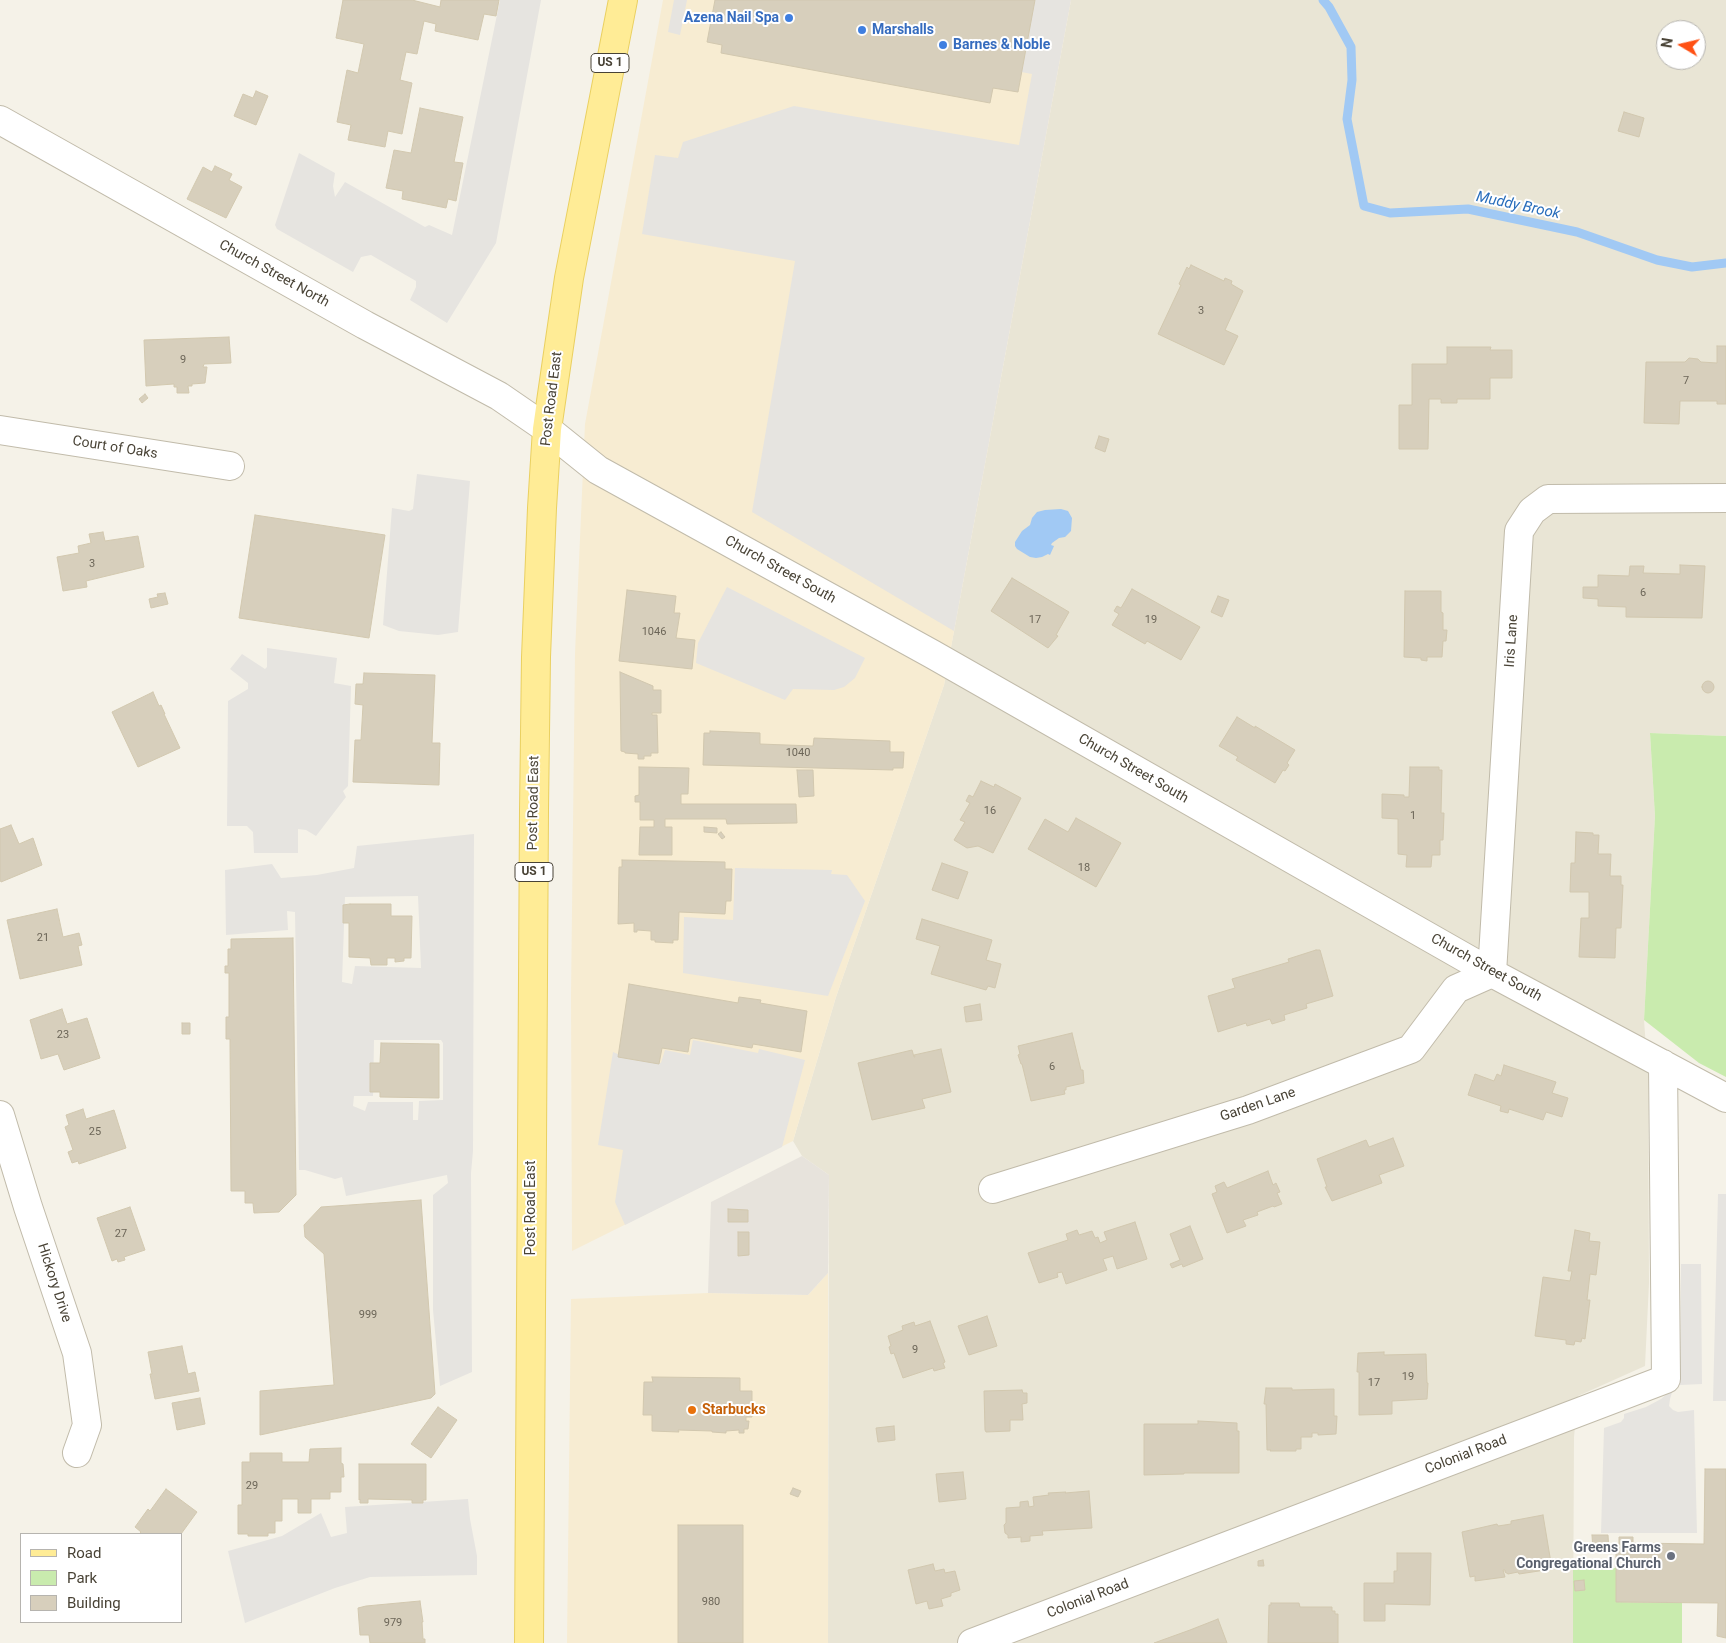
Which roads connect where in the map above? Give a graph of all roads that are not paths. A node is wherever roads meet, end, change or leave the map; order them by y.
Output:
1 (623, 0) edge
2 (0, 120) edge
3 (547, 429) junction
4 (0, 430) edge
5 (230, 466) dead end
6 (1726, 498) edge
7 (1492, 972) junction
8 (1663, 1064) junction
9 (1726, 1098) edge
10 (0, 1115) edge
11 (993, 1189) dead end
12 (77, 1454) dead end
13 (529, 1643) edge
14 (972, 1643) edge

1 - 3 main road, Post Road East / US 1
2 - 3 street, Church Street North
3 - 7 street, Church Street South
3 - 13 main road, Post Road East / US 1
4 - 5 street, Court of Oaks
6 - 7 street, Iris Lane
7 - 8 street, Church Street South
7 - 11 street, Garden Lane
8 - 9 street, Church Street South
8 - 14 street, Colonial Road
10 - 12 street, Hickory Drive

